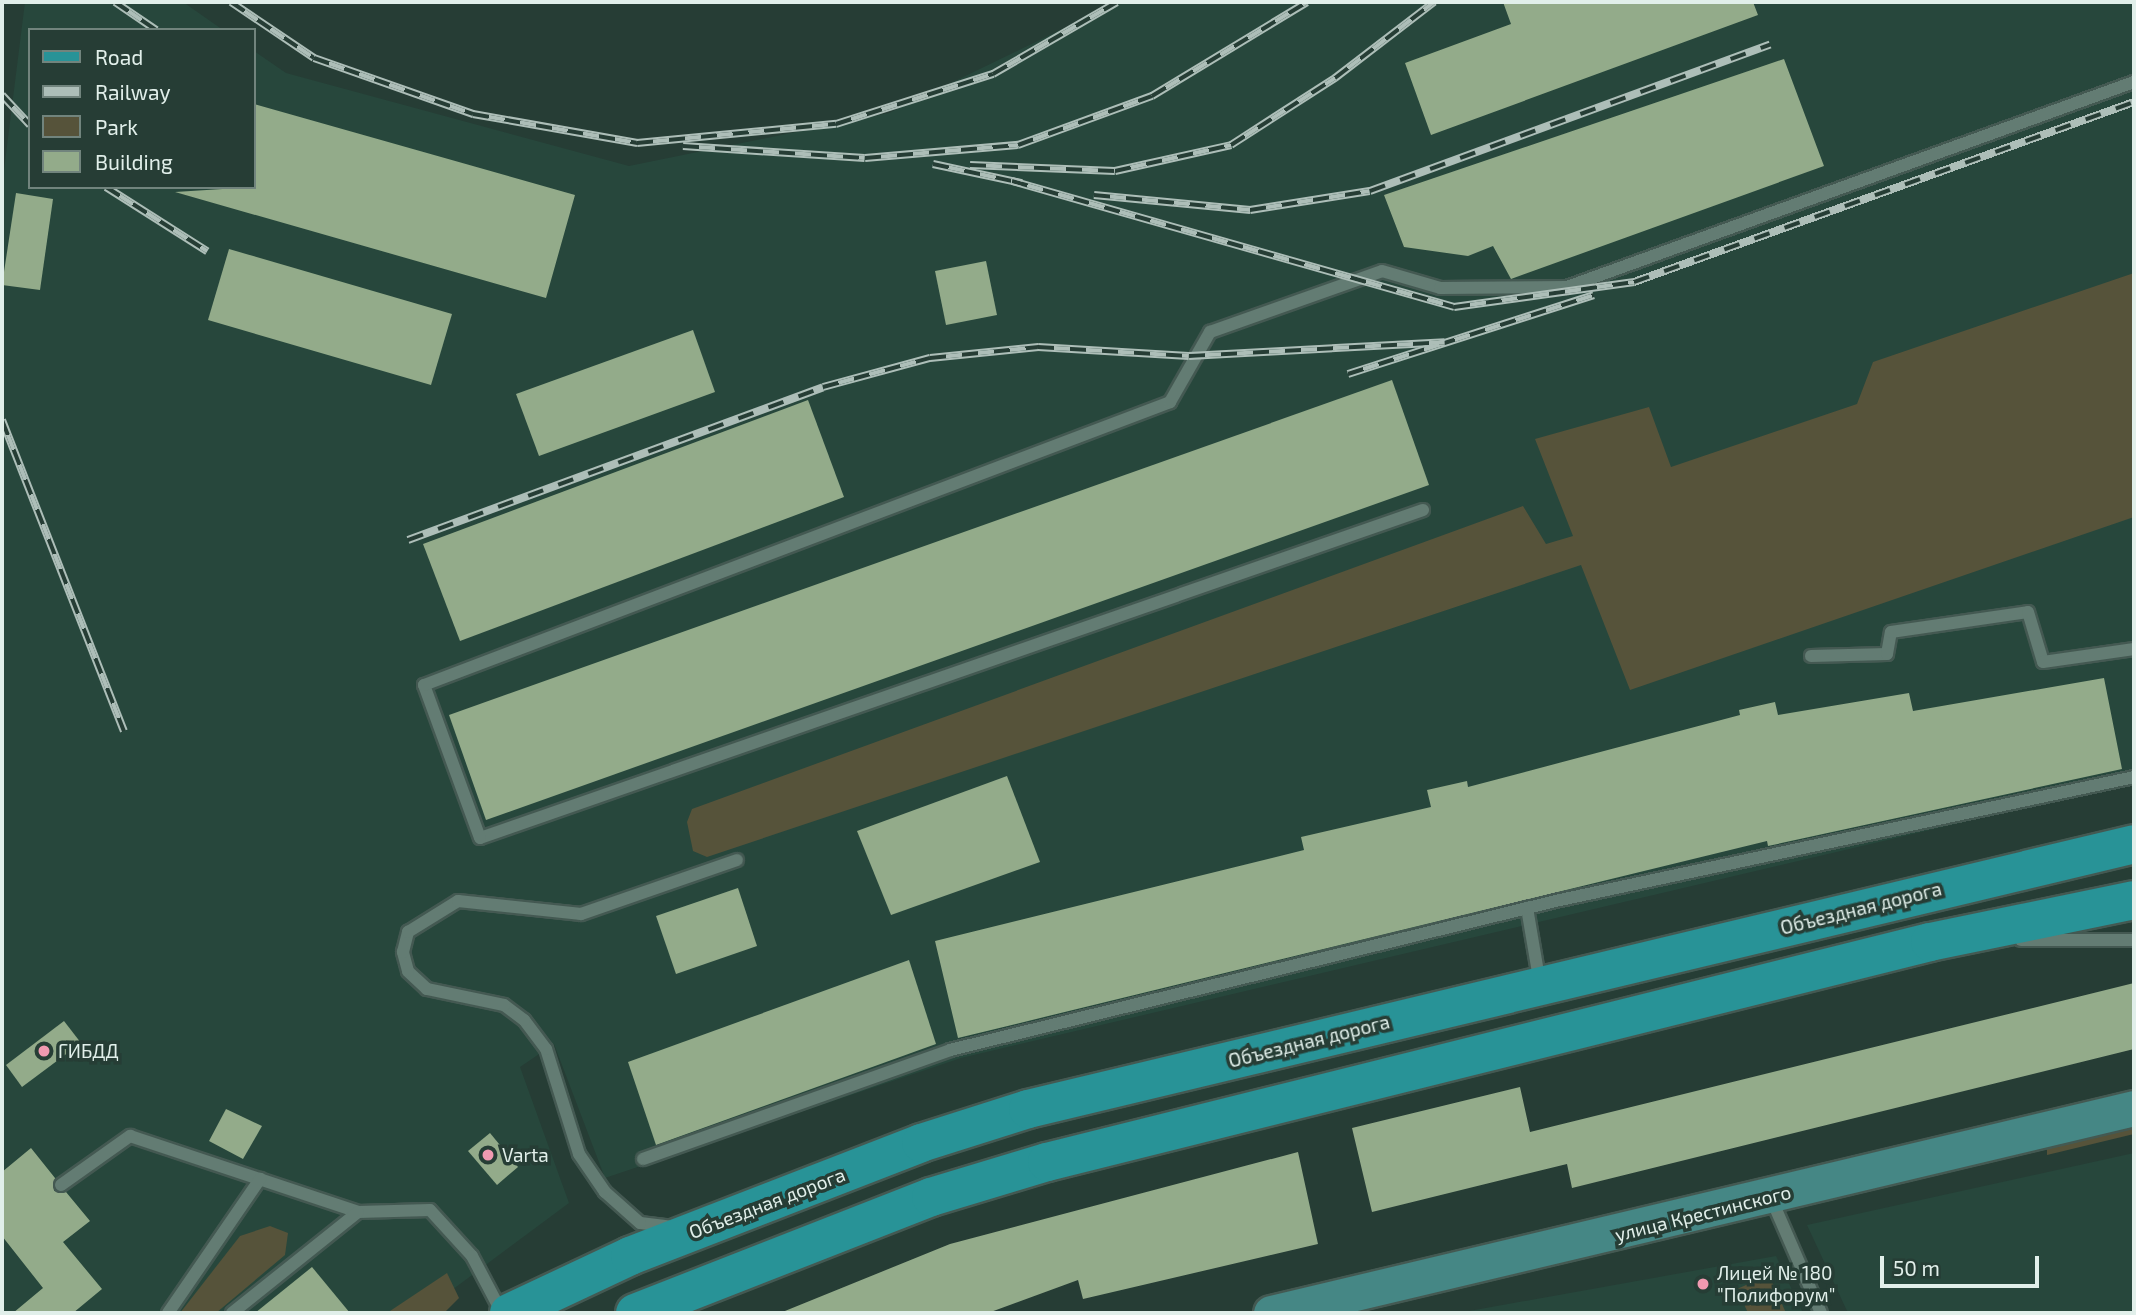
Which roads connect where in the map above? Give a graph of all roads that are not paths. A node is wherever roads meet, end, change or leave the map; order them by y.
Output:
1 (2134, 82) edge
2 (1423, 510) dead end
3 (2134, 649) edge
4 (1811, 656) dead end
5 (2134, 776) edge
6 (2134, 844) edge
7 (737, 860) dead end
8 (2134, 900) edge
9 (1527, 908) junction
10 (2134, 940) edge
11 (1930, 942) junction
12 (1540, 985) junction
13 (2134, 1108) edge
14 (643, 1158) dead end
15 (260, 1179) junction
16 (61, 1185) dead end
17 (1770, 1195) junction
18 (358, 1212) junction
19 (698, 1229) junction
20 (168, 1313) edge
21 (232, 1313) edge
22 (502, 1313) edge
23 (509, 1313) edge
24 (635, 1313) edge
25 (1271, 1313) edge
26 (1821, 1313) edge

1 - 2 lane
3 - 4 lane
5 - 9 lane
6 - 12 main road, Объездная дорога
7 - 19 lane
8 - 11 main road
9 - 12 lane
9 - 14 lane
10 - 11 lane
11 - 24 main road
12 - 19 main road, Объездная дорога
13 - 17 street, улица Крестинского
15 - 16 lane
15 - 18 lane
15 - 20 lane
17 - 25 street, улица Крестинского
17 - 26 lane
18 - 21 lane
18 - 22 lane
19 - 23 main road, Объездная дорога

